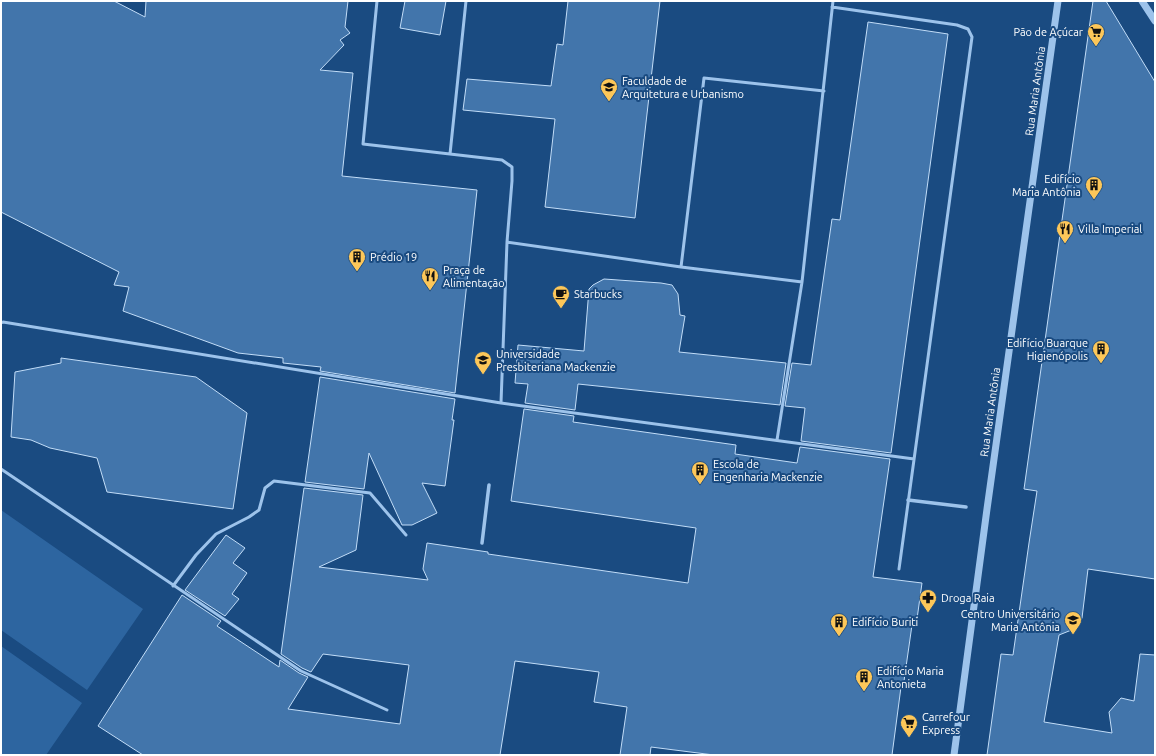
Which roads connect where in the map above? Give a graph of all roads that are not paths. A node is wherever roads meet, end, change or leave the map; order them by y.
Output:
1 (377, 1) edge
2 (466, 1) edge
3 (833, 1) edge
4 (1058, 1) edge
5 (1142, 1) edge
6 (832, 7) junction
7 (1155, 21) edge
8 (824, 91) junction
9 (450, 154) junction
10 (506, 242) junction
11 (681, 267) junction
12 (802, 282) junction
13 (1, 323) edge
14 (501, 403) junction
15 (777, 440) junction
16 (914, 459) junction
17 (1, 468) edge
18 (489, 485) dead end
19 (908, 500) junction
20 (966, 507) dead end
21 (406, 535) dead end
22 (482, 543) dead end
23 (899, 568) dead end
24 (174, 586) junction
25 (387, 710) dead end
26 (954, 755) edge

1 - 9 lane
2 - 9 lane
3 - 6 lane
4 - 26 street, Rua Maria Antônia
5 - 7 street
6 - 8 lane
6 - 16 lane
8 - 11 lane
8 - 12 lane
9 - 10 lane
10 - 11 lane
10 - 14 lane
11 - 12 lane
12 - 15 lane
13 - 14 lane
14 - 15 lane
15 - 16 lane
16 - 19 lane
17 - 24 lane
18 - 22 street
19 - 20 street
19 - 23 lane
21 - 24 lane
24 - 25 lane

